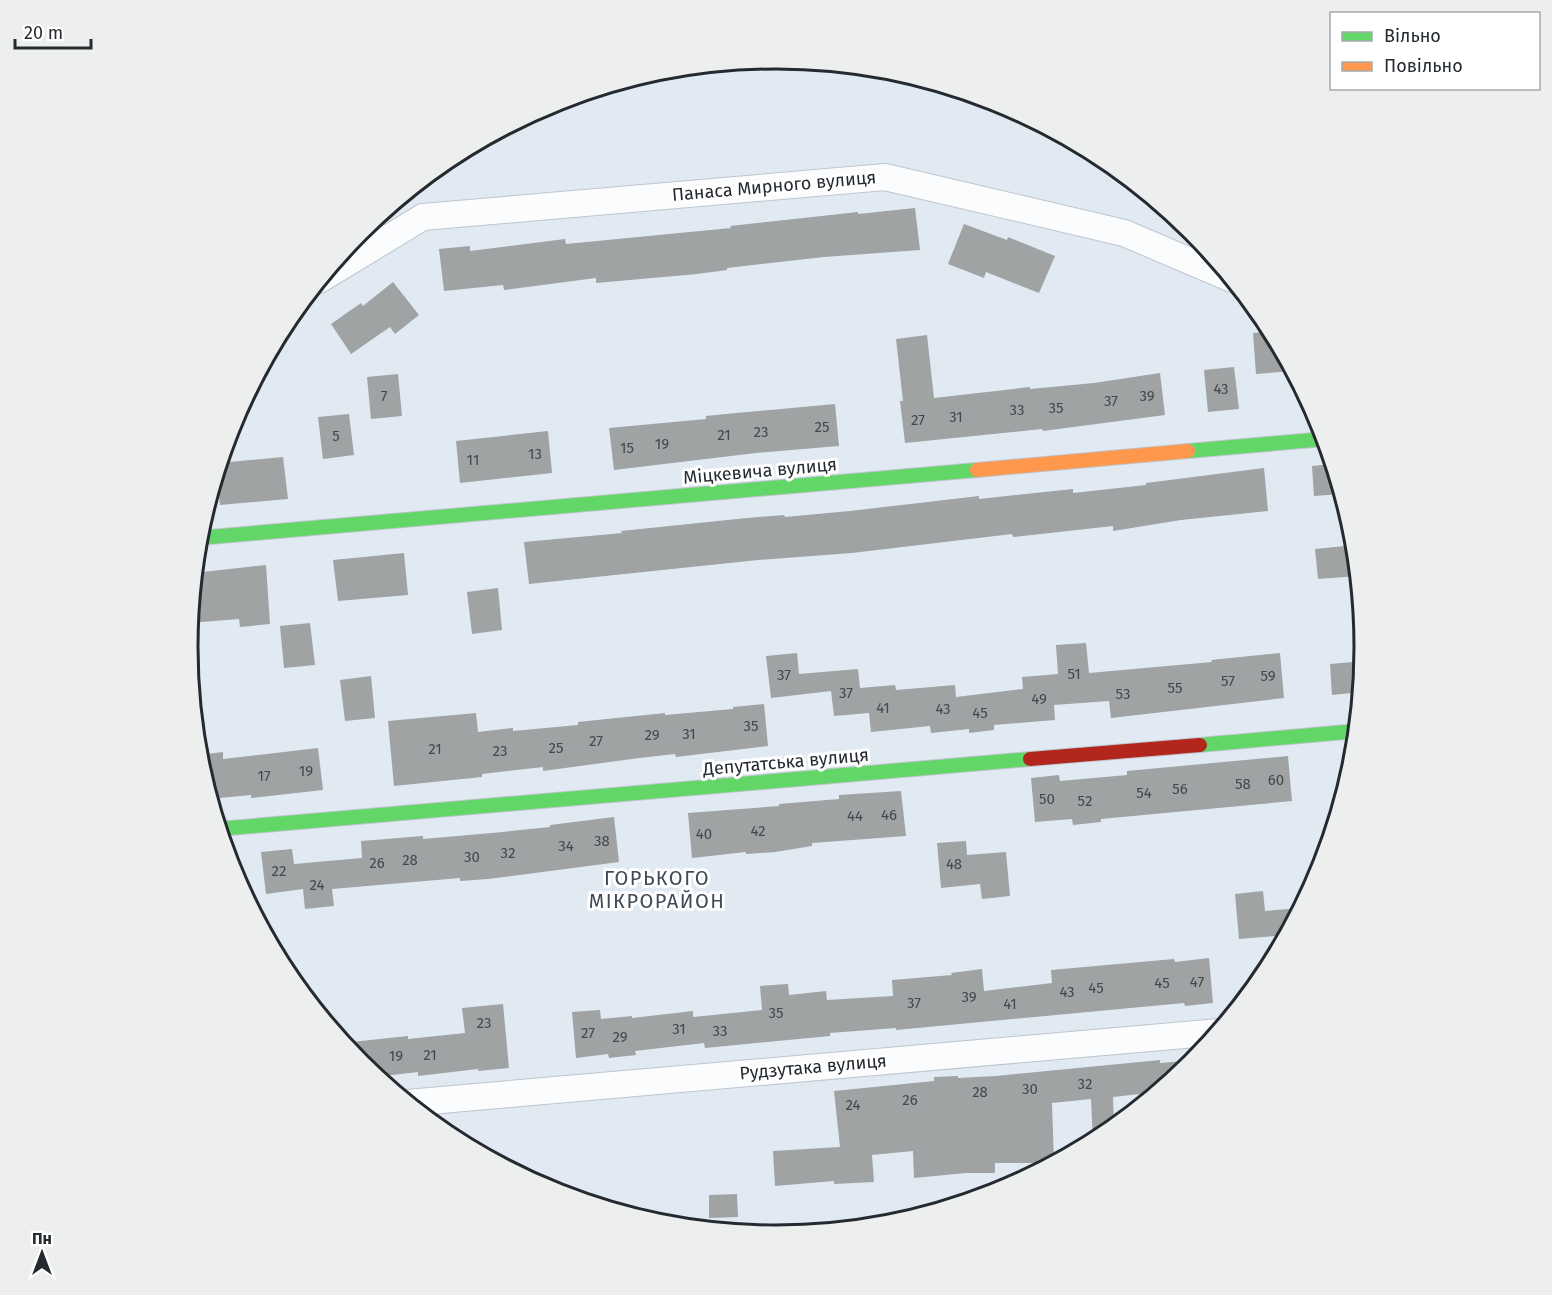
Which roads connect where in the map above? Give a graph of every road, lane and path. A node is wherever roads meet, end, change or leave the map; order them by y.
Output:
1 (339, 268) edge
2 (1216, 272) edge
3 (1315, 440) edge
4 (209, 537) edge
5 (1348, 732) edge
6 (227, 828) edge
7 (1207, 1033) edge
8 (419, 1102) edge

1 - 2 street, Панаса Мирного вулиця
3 - 4 street, Міцкевича вулиця
5 - 6 street, Депутатська вулиця
7 - 8 street, Рудзутака вулиця

